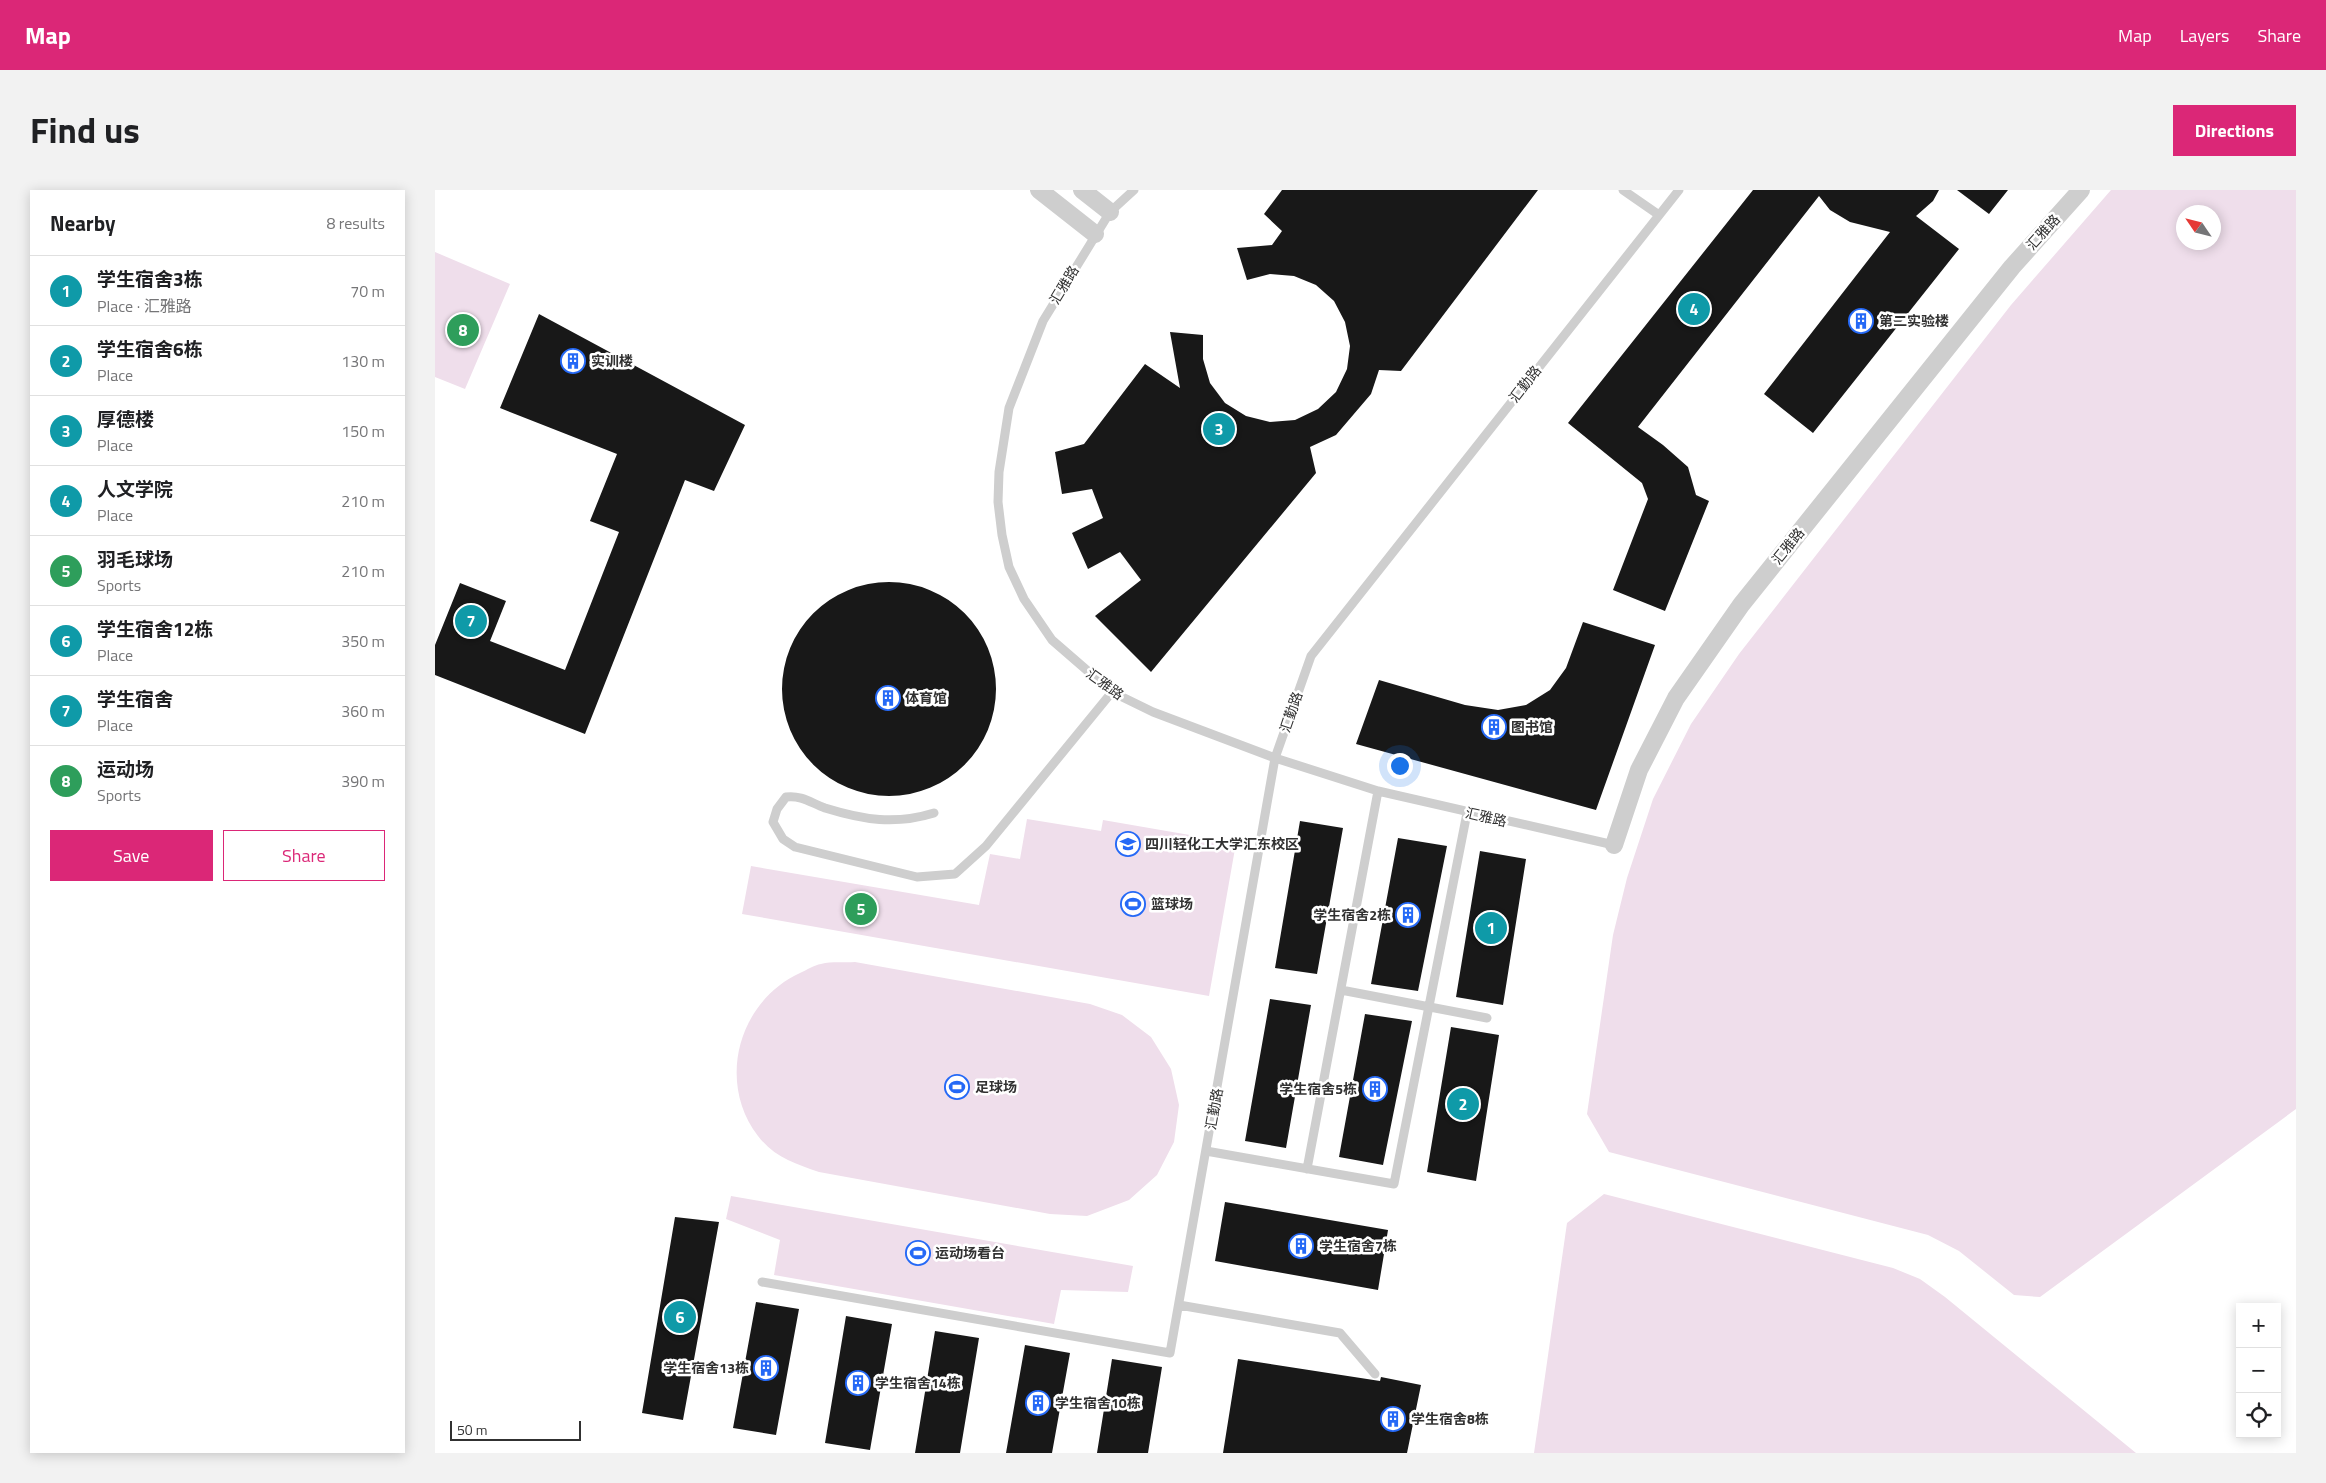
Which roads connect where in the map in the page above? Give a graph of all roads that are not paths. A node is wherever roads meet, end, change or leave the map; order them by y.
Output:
1 (1039, 190) edge
2 (1082, 190) edge
3 (1134, 190) edge
4 (1623, 190) edge
5 (1679, 190) edge
6 (2081, 190) edge
7 (1110, 212) junction
8 (1659, 215) junction
9 (1095, 234) junction
10 (1112, 692) junction
11 (1275, 758) junction
12 (1377, 791) junction
13 (934, 813) dead end
14 (1467, 813) junction
15 (1614, 845) joint
16 (1341, 990) junction
17 (1427, 1008) junction
18 (1487, 1018) dead end
19 (1206, 1151) junction
20 (1307, 1169) junction
21 (762, 1282) dead end
22 (1179, 1305) junction
23 (1375, 1374) dead end

1 - 9 street
2 - 7 street
3 - 7 lane, 汇雅路
4 - 8 lane
5 - 8 lane, 汇勤路
6 - 15 street, 汇雅路
7 - 9 lane, 汇雅路
8 - 11 lane, 汇勤路
9 - 10 lane, 汇雅路
10 - 11 lane, 汇雅路
10 - 13 lane
11 - 12 lane, 汇雅路
11 - 19 lane, 汇勤路
12 - 14 lane, 汇雅路
12 - 16 lane
14 - 15 lane, 汇雅路
14 - 17 lane
16 - 17 lane
16 - 20 lane
17 - 18 lane
17 - 20 lane
19 - 20 lane
19 - 22 lane, 汇勤路
21 - 22 lane, 汇勤路
22 - 23 lane

